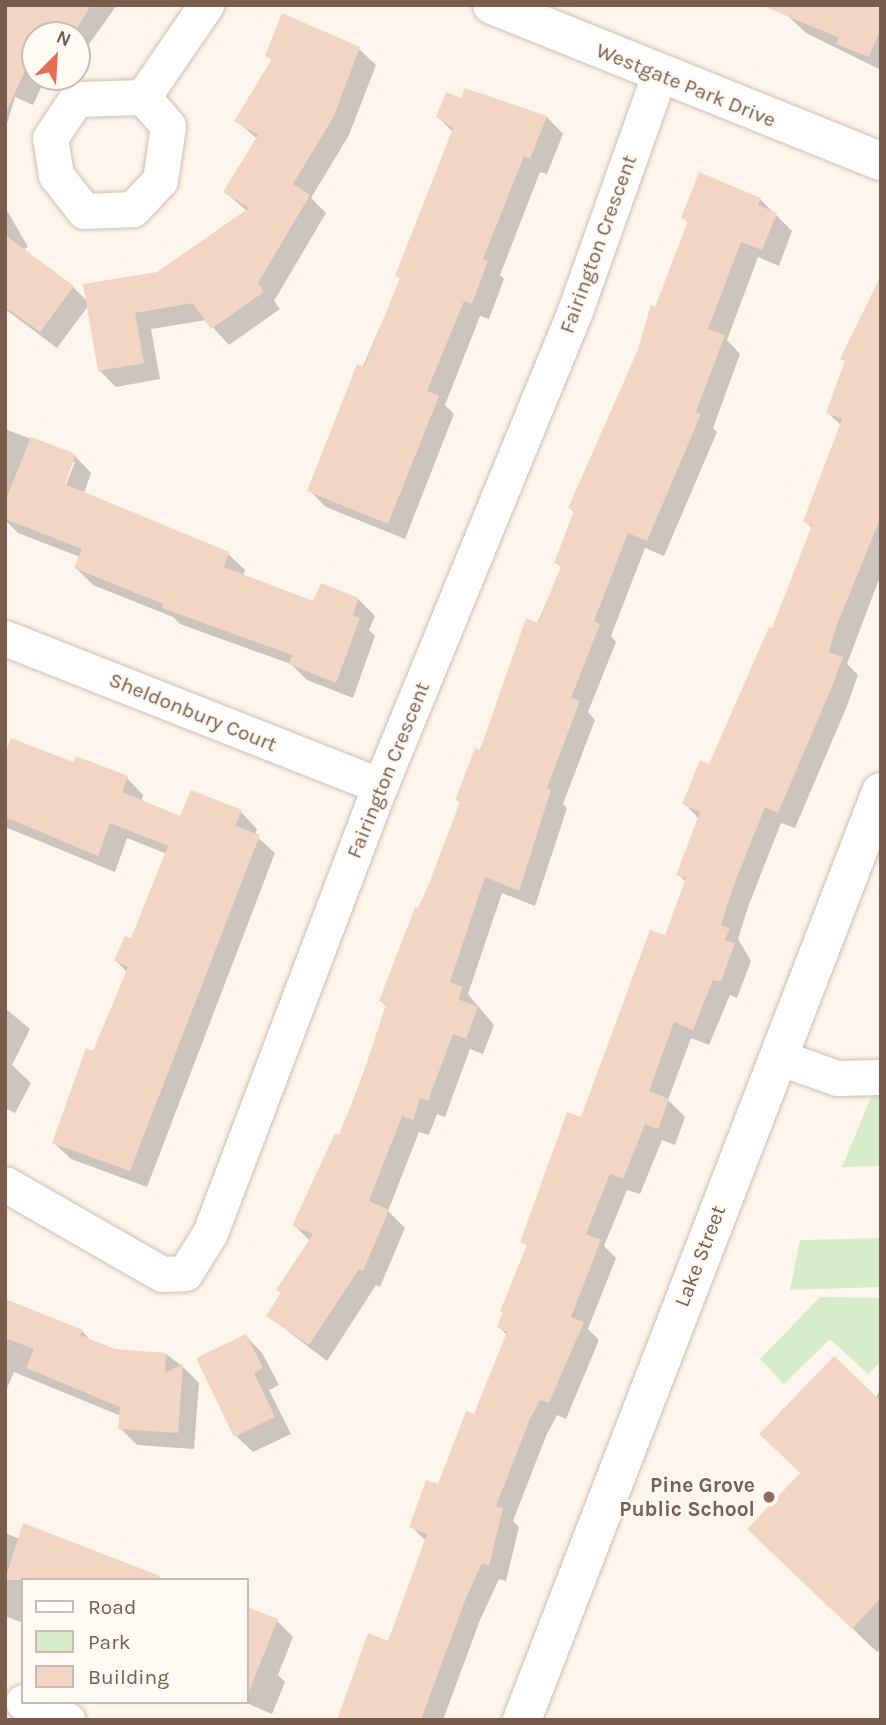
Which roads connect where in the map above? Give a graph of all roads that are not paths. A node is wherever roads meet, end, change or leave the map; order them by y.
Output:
1 (206, 5) edge
2 (492, 5) edge
3 (659, 75) junction
4 (143, 97) dead end
5 (881, 161) edge
6 (5, 638) edge
7 (380, 786) junction
8 (881, 793) edge
9 (778, 1057) junction
10 (881, 1077) edge
11 (5, 1184) edge
12 (22, 1705) edge
13 (67, 1720) edge
14 (522, 1720) edge

1 - 4 street
2 - 3 street, Westgate Park Drive
3 - 5 street, Westgate Park Drive
3 - 7 street, Fairington Crescent
6 - 7 street, Sheldonbury Court
7 - 11 street, Fairington Crescent
8 - 9 street, Lake Street
9 - 10 street
9 - 14 street, Lake Street
12 - 13 street

